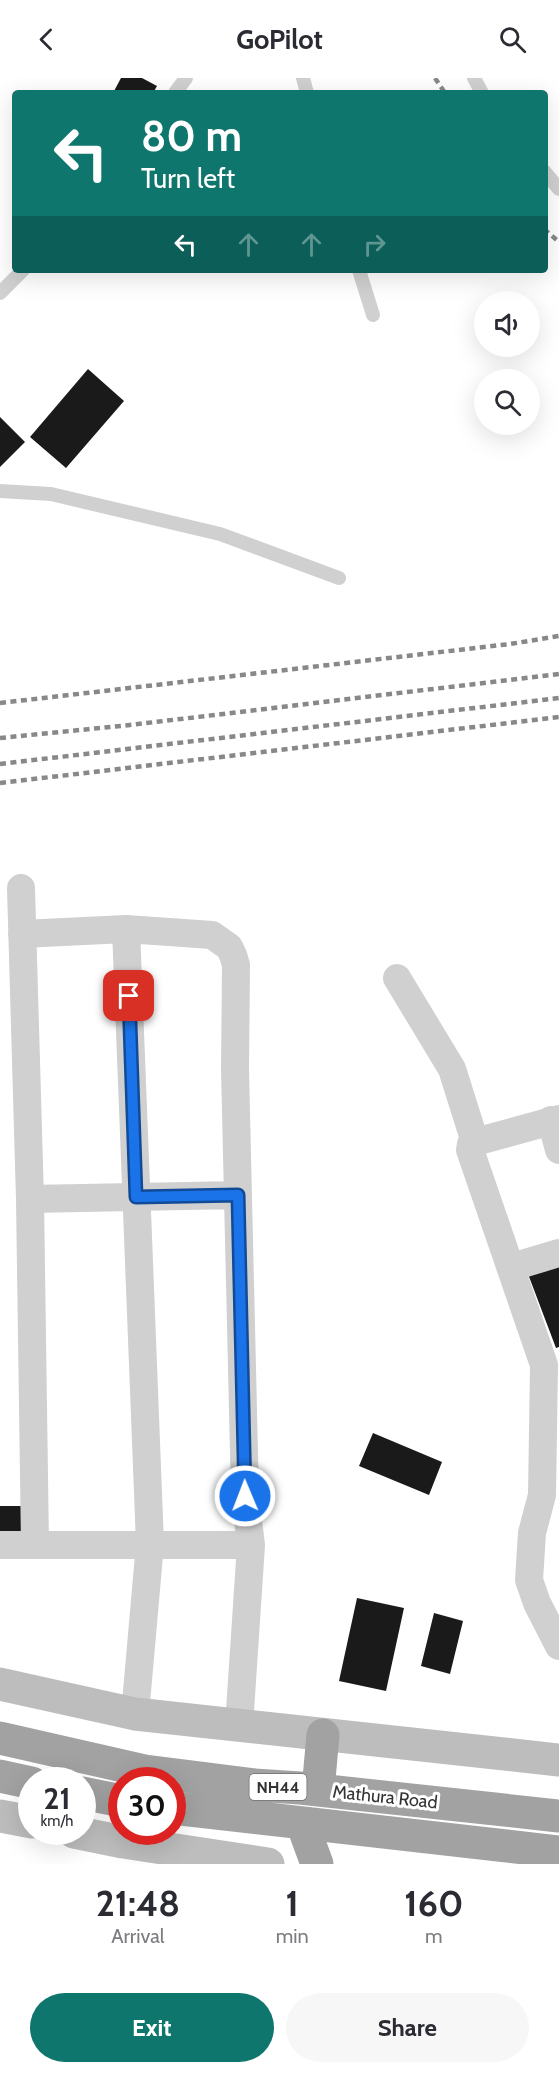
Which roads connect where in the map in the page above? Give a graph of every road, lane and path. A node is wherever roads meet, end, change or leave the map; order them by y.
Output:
1 (548, 176) edge
2 (559, 189) edge
3 (20, 273) edge
4 (360, 273) edge
5 (0, 293) edge
6 (373, 315) dead end
7 (0, 491) edge
8 (339, 578) dead end
9 (21, 888) dead end
10 (126, 929) junction
11 (22, 934) junction
12 (397, 978) dead end
13 (555, 1120) edge
14 (475, 1142) junction
15 (559, 1150) edge
16 (238, 1195) junction
17 (136, 1197) junction
18 (30, 1199) junction
19 (559, 1253) edge
20 (512, 1267) junction
21 (150, 1544) junction
22 (0, 1545) edge
23 (35, 1545) junction
24 (251, 1545) junction
25 (559, 1646) edge
26 (0, 1684) edge
27 (135, 1714) junction
28 (239, 1726) junction
29 (323, 1735) junction
30 (0, 1738) edge
31 (559, 1760) edge
32 (0, 1776) edge
33 (18, 1780) edge
34 (318, 1790) junction
35 (186, 1810) edge
36 (0, 1816) edge
37 (559, 1816) edge
38 (18, 1819) edge
39 (302, 1823) junction
40 (96, 1842) edge
41 (559, 1852) edge
42 (121, 1853) edge
43 (268, 1864) edge
44 (318, 1864) edge

1 - 2 lane
3 - 5 lane
4 - 6 lane
7 - 8 lane
9 - 11 street
10 - 11 street
10 - 16 street
10 - 17 street
11 - 18 street
12 - 14 street
13 - 14 street
13 - 15 street
14 - 20 street
16 - 17 street
16 - 24 street
17 - 18 street
17 - 21 street
18 - 23 street
19 - 20 street
20 - 25 street
21 - 23 street
21 - 24 street
21 - 27 street
22 - 23 street
24 - 28 street
26 - 27 main road
27 - 28 main road
28 - 29 main road
29 - 31 main road
29 - 34 highway
30 - 34 highway, Mathura Road / NH44
32 - 33 highway
34 - 37 highway, Mathura Road / NH44
35 - 39 highway, Mathura Road / NH44
36 - 38 main road
39 - 41 highway, Mathura Road / NH44
39 - 44 highway
40 - 42 main road
42 - 43 main road

